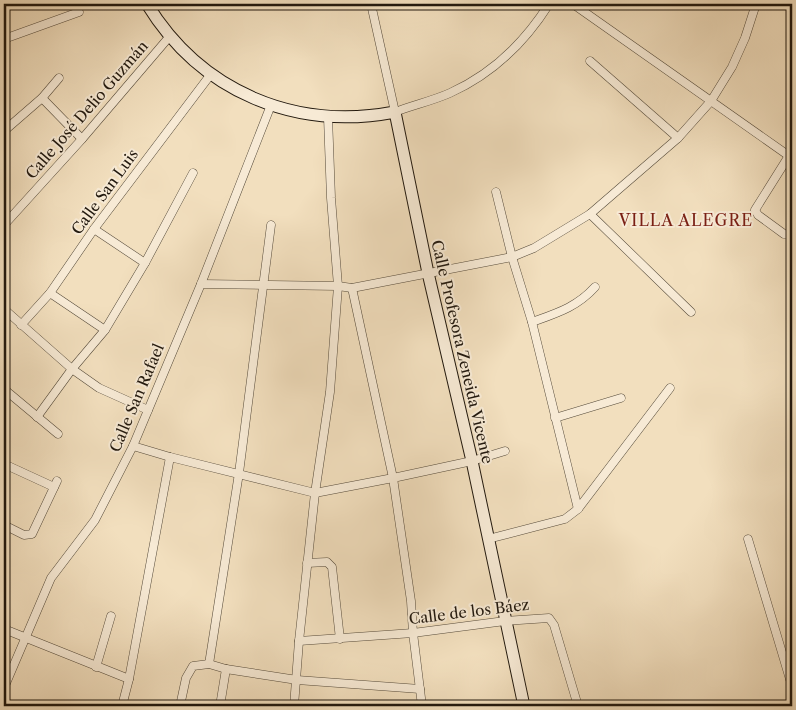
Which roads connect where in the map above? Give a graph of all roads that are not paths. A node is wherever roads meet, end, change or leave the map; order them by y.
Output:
1 (147, 4) edge
2 (372, 4) edge
3 (549, 4) edge
4 (573, 4) edge
5 (756, 4) edge
6 (79, 12) dead end
7 (170, 36) junction
8 (4, 39) edge
9 (590, 61) dead end
10 (210, 74) junction
11 (59, 78) dead end
12 (42, 98) junction
13 (711, 101) junction
14 (271, 105) junction
15 (395, 112) junction
16 (328, 117) junction
17 (5, 127) edge
18 (678, 138) junction
19 (82, 139) junction
20 (791, 155) edge
21 (194, 173) dead end
22 (496, 192) dead end
23 (590, 214) junction
24 (4, 225) edge
25 (271, 225) dead end
26 (94, 228) junction
27 (790, 234) edge
28 (512, 257) junction
29 (145, 263) junction
30 (428, 273) junction
31 (201, 284) junction
32 (264, 285) junction
33 (338, 286) junction
34 (595, 287) dead end
35 (352, 288) junction
36 (50, 293) junction
37 (4, 309) edge
38 (691, 312) dead end
39 (532, 322) junction
40 (21, 325) junction
41 (105, 330) junction
42 (72, 369) junction
43 (670, 388) dead end
44 (4, 389) edge
45 (621, 398) dead end
46 (148, 410) junction
47 (37, 417) junction
48 (555, 418) junction
49 (58, 434) dead end
50 (133, 446) junction
51 (505, 451) dead end
52 (170, 457) junction
53 (472, 461) junction
54 (4, 464) edge
55 (239, 473) junction
56 (393, 478) junction
57 (315, 493) junction
58 (578, 509) junction
59 (4, 525) edge
60 (488, 539) junction
61 (748, 539) dead end
62 (307, 563) junction
63 (111, 616) dead end
64 (505, 621) junction
65 (4, 629) edge
66 (413, 633) junction
67 (25, 638) junction
68 (340, 639) junction
69 (299, 642) junction
70 (209, 664) junction
71 (96, 666) junction
72 (226, 669) junction
73 (129, 679) junction
74 (297, 680) junction
75 (792, 686) edge
76 (4, 688) edge
77 (420, 689) junction
78 (122, 706) edge
79 (180, 706) edge
80 (220, 706) edge
81 (294, 706) edge
82 (422, 706) edge
83 (524, 706) edge
84 (578, 706) edge

1 - 7 street
2 - 15 street, Calle Profesora Zeneida Vicente
3 - 15 street
4 - 13 street
5 - 13 street
6 - 8 street
7 - 10 street
7 - 19 street, Calle José Delio Guzmán
9 - 18 street
10 - 14 street
10 - 26 street, Calle San Luis
11 - 12 street
12 - 17 street
12 - 19 street
13 - 18 street
13 - 20 street
14 - 16 street
14 - 31 street, Calle San Rafael
15 - 16 street
15 - 30 street, Calle Profesora Zeneida Vicente
16 - 33 street
18 - 23 street
19 - 24 street, Calle José Delio Guzmán
20 - 27 street
21 - 29 street
22 - 28 street
23 - 28 street
23 - 38 street
25 - 32 street
26 - 29 street
26 - 36 street, Calle San Luis
28 - 30 street
28 - 39 street
29 - 41 street
30 - 35 street
30 - 53 street, Calle Profesora Zeneida Vicente
31 - 32 street
31 - 46 street, Calle San Rafael
32 - 33 street
32 - 55 street
33 - 35 street
33 - 57 street
34 - 39 street
35 - 56 street
36 - 40 street, Calle San Luis
36 - 41 street
37 - 40 street
39 - 48 street
40 - 42 street
41 - 42 street
42 - 46 street
42 - 47 street
43 - 58 street
44 - 47 street
45 - 48 street
46 - 50 street, Calle San Rafael
47 - 49 street
48 - 58 street
50 - 52 street
50 - 67 street, Calle San Rafael
51 - 53 street
52 - 55 street
52 - 73 street
53 - 56 street
53 - 60 street, Calle Profesora Zeneida Vicente
54 - 59 street
55 - 57 street
55 - 70 street
56 - 57 street
56 - 66 street
57 - 62 street
58 - 60 street
60 - 64 street, Calle Profesora Zeneida Vicente
61 - 75 street
62 - 68 street
62 - 69 street
63 - 71 street
64 - 66 street, Calle de los Báez
64 - 83 street, Calle Profesora Zeneida Vicente
64 - 84 street, Calle de los Báez
65 - 67 street
66 - 68 street, Calle de los Báez
66 - 77 street
67 - 71 street
67 - 76 street, Calle San Rafael
68 - 69 street, Calle de los Báez
69 - 74 street
70 - 72 street
70 - 79 street
71 - 73 street
72 - 74 street
72 - 80 street
73 - 78 street
74 - 77 street
74 - 81 street
77 - 82 street

